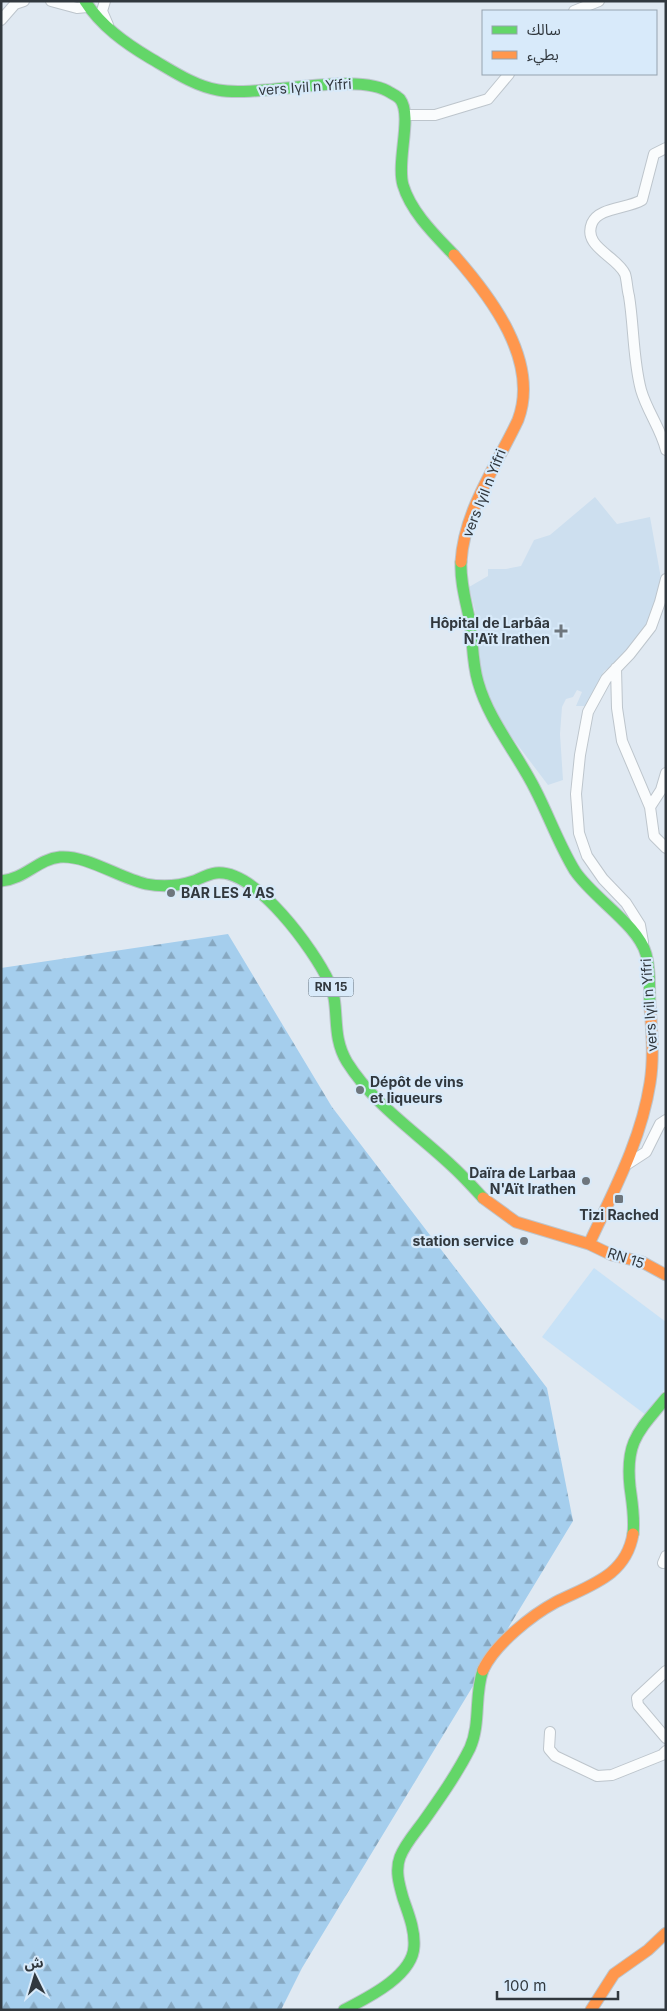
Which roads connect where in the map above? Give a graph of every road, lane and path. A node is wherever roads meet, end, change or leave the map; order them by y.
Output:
1 (24, 1) edge
2 (51, 1) edge
3 (105, 1) edge
4 (599, 1) edge
5 (86, 4) edge
6 (576, 10) edge
7 (1, 20) edge
8 (109, 31) junction
9 (508, 75) edge
10 (405, 115) junction
11 (666, 148) edge
12 (666, 450) edge
13 (666, 578) edge
14 (616, 668) junction
15 (666, 773) edge
16 (650, 807) junction
17 (662, 841) edge
18 (666, 848) edge
19 (1, 881) edge
20 (643, 943) junction
21 (666, 1120) edge
22 (625, 1165) junction
23 (593, 1245) junction
24 (666, 1264) edge
25 (666, 1275) edge
26 (666, 1398) edge
27 (666, 1671) edge
28 (550, 1732) dead end
29 (666, 1738) edge
30 (666, 1751) edge
31 (666, 1933) edge
32 (344, 2010) edge
33 (591, 2010) edge

1 - 7 street
2 - 5 street
3 - 8 street
4 - 6 street
5 - 8 main road, vers Iγil n Yifri
8 - 10 main road, vers Iγil n Yifri
9 - 10 street
10 - 20 main road, vers Iγil n Yifri
11 - 12 street
13 - 14 street
14 - 16 street
14 - 20 street
15 - 16 street
16 - 17 street
17 - 18 street
19 - 23 main road, RN 15
20 - 22 main road, vers Iγil n Yifri
21 - 22 street
22 - 23 main road, vers Iγil n Yifri
23 - 24 main road, RN 15
23 - 25 main road, RN 15
26 - 32 main road
27 - 29 street
28 - 30 street
31 - 33 main road

